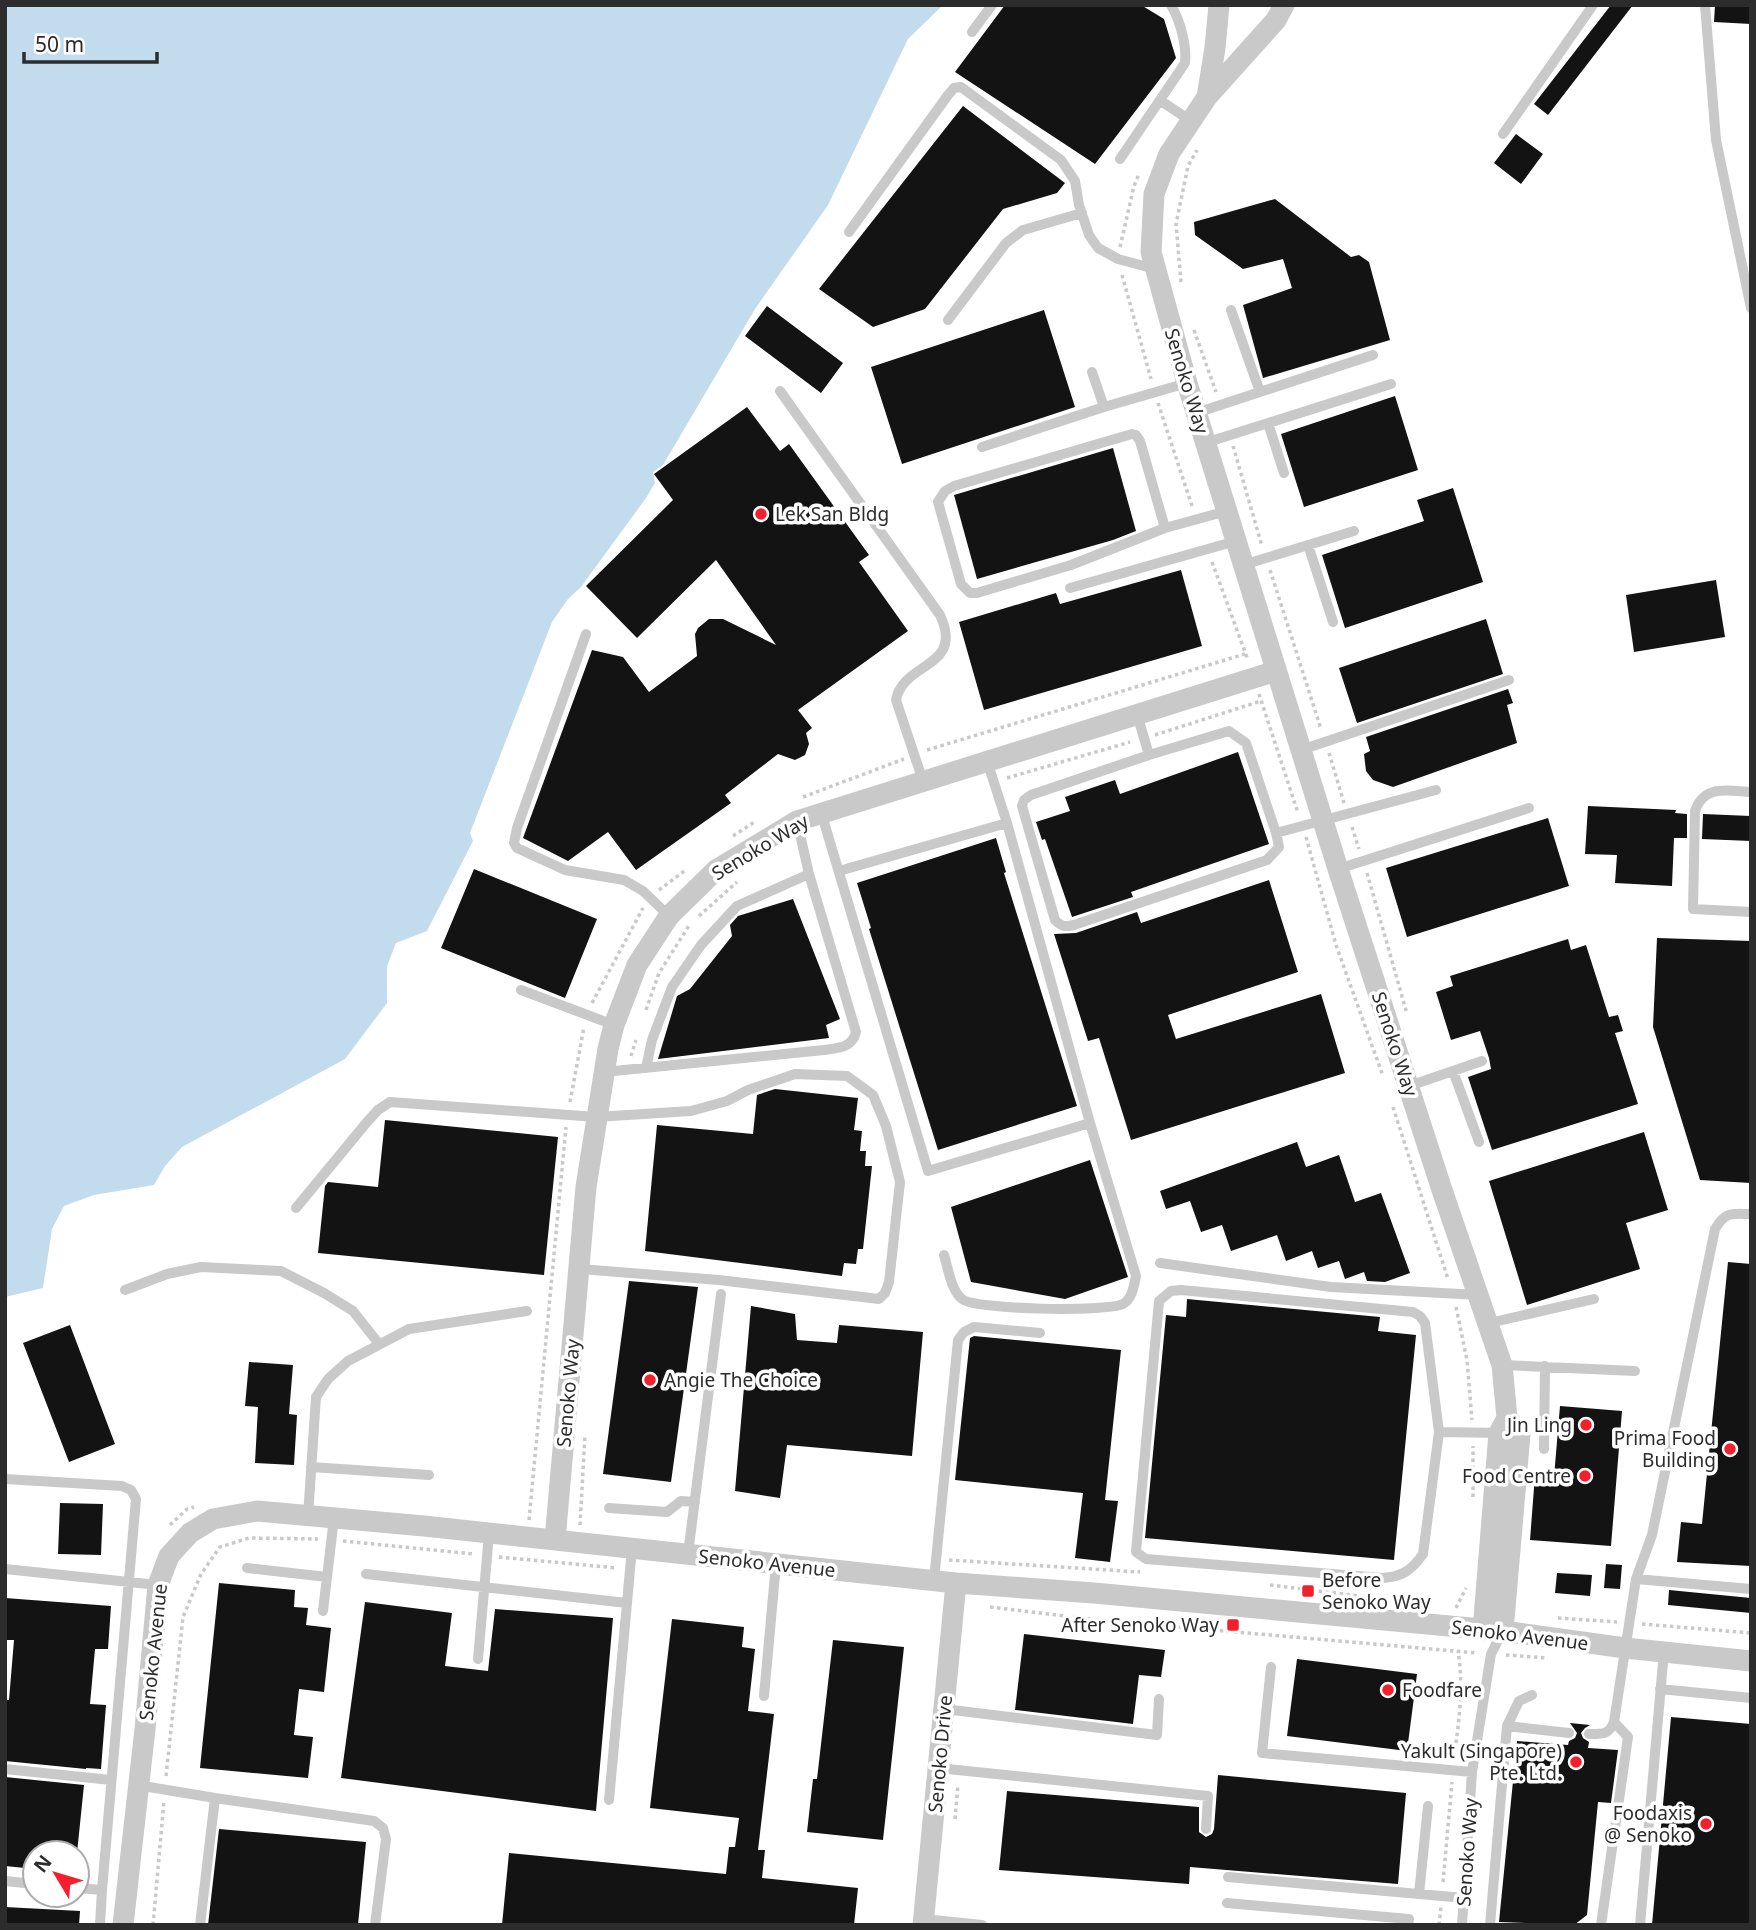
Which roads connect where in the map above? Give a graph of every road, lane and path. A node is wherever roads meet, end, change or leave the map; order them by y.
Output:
1 (992, 5) edge
2 (1171, 5) edge
3 (1219, 5) edge
4 (1284, 5) edge
5 (1593, 5) edge
6 (1705, 5) edge
7 (972, 32) dead end
8 (1207, 97) junction
9 (1161, 100) junction
10 (1191, 121) junction
11 (1503, 134) dead end
12 (1121, 159) dead end
13 (1144, 163) dead end
14 (1082, 213) junction
15 (849, 232) dead end
16 (1118, 259) junction
17 (1155, 269) junction
18 (1751, 308) edge
19 (1231, 310) dead end
20 (948, 320) dead end
21 (1373, 355) dead end
22 (1092, 372) dead end
23 (1186, 383) junction
24 (1391, 384) dead end
25 (780, 391) dead end
26 (1260, 392) junction
27 (1154, 393) junction
28 (1104, 407) junction
29 (1196, 413) junction
30 (1268, 423) junction
31 (1205, 443) junction
32 (982, 447) dead end
33 (1284, 473) dead end
34 (1227, 511) junction
35 (1196, 518) junction
36 (1165, 528) junction
37 (1354, 531) dead end
38 (1236, 541) junction
39 (1308, 545) junction
40 (1207, 549) junction
41 (1243, 565) junction
42 (1070, 588) dead end
43 (1333, 622) dead end
44 (586, 634) dead end
45 (1245, 654) junction
46 (1276, 671) junction
47 (1254, 678) junction
48 (1508, 680) dead end
49 (1137, 715) junction
50 (1301, 750) junction
51 (914, 754) junction
52 (1149, 755) junction
53 (987, 761) junction
54 (923, 780) junction
55 (1436, 790) dead end
56 (1751, 792) edge
57 (1529, 808) dead end
58 (795, 811) junction
59 (821, 812) junction
60 (761, 818) dead end
61 (1007, 823) junction
62 (1312, 823) junction
63 (1276, 833) junction
64 (731, 837) dead end
65 (690, 867) dead end
66 (1338, 869) junction
67 (839, 871) junction
68 (809, 874) junction
69 (649, 897) junction
70 (1751, 912) edge
71 (669, 916) junction
72 (521, 990) dead end
73 (586, 1015) junction
74 (614, 1025) junction
75 (1482, 1061) dead end
76 (646, 1068) junction
77 (1453, 1071) junction
78 (604, 1072) junction
79 (1385, 1082) dead end
80 (1409, 1086) junction
81 (1392, 1104) dead end
82 (568, 1115) junction
83 (596, 1117) junction
84 (1090, 1123) junction
85 (1479, 1142) dead end
86 (296, 1208) dead end
87 (1751, 1214) edge
88 (944, 1255) dead end
89 (1160, 1263) dead end
90 (580, 1269) junction
91 (125, 1290) dead end
92 (1453, 1293) junction
93 (721, 1294) dead end
94 (1479, 1295) junction
95 (1594, 1299) dead end
96 (527, 1311) dead end
97 (1489, 1324) junction
98 (1040, 1333) dead end
99 (379, 1344) junction
100 (1502, 1365) junction
101 (1545, 1366) junction
102 (1635, 1371) dead end
103 (1509, 1428) junction
104 (1439, 1432) junction
105 (1473, 1434) junction
106 (1544, 1448) dead end
107 (311, 1467) junction
108 (429, 1475) dead end
109 (6, 1479) edge
110 (5, 1486) edge
111 (695, 1502) junction
112 (1473, 1502) dead end
113 (610, 1507) dead end
114 (308, 1516) junction
115 (529, 1522) dead end
116 (332, 1529) junction
117 (488, 1534) junction
118 (555, 1540) junction
119 (632, 1548) junction
120 (688, 1554) junction
121 (487, 1555) junction
122 (947, 1559) dead end
123 (776, 1564) junction
124 (247, 1568) dead end
125 (5, 1569) edge
126 (630, 1570) junction
127 (1140, 1572) dead end
128 (366, 1574) dead end
129 (327, 1577) junction
130 (1636, 1579) junction
131 (934, 1580) junction
132 (129, 1582) junction
133 (956, 1583) junction
134 (1258, 1584) dead end
135 (158, 1585) junction
136 (1468, 1586) dead end
137 (484, 1587) junction
138 (1751, 1590) edge
139 (1390, 1600) dead end
140 (627, 1603) junction
141 (988, 1606) dead end
142 (323, 1611) dead end
143 (1555, 1617) dead end
144 (1630, 1623) junction
145 (1490, 1624) junction
146 (1751, 1633) edge
147 (1625, 1648) junction
148 (1458, 1651) junction
149 (1664, 1651) junction
150 (1491, 1654) junction
151 (478, 1658) dead end
152 (1558, 1659) dead end
153 (1751, 1661) edge
154 (1271, 1667) dead end
155 (1660, 1689) junction
156 (1532, 1695) dead end
157 (764, 1696) dead end
158 (1751, 1698) edge
159 (1160, 1699) dead end
160 (944, 1709) junction
161 (1614, 1722) junction
162 (1507, 1726) junction
163 (1569, 1733) dead end
164 (1589, 1734) dead end
165 (938, 1768) junction
166 (5, 1769) edge
167 (1452, 1770) junction
168 (1472, 1772) junction
169 (111, 1780) junction
170 (137, 1785) junction
171 (165, 1790) junction
172 (215, 1798) junction
173 (609, 1800) dead end
174 (1428, 1805) dead end
175 (1206, 1829) dead end
176 (1228, 1877) dead end
177 (91, 1889) edge
178 (102, 1890) junction
179 (1419, 1894) junction
180 (1441, 1896) junction
181 (1464, 1898) junction
182 (1227, 1903) dead end
183 (923, 1922) edge
184 (100, 1925) edge
185 (123, 1925) edge
186 (153, 1925) edge
187 (200, 1925) edge
188 (375, 1925) edge
189 (982, 1925) edge
190 (1408, 1925) edge
191 (1439, 1925) edge
192 (1462, 1925) edge
193 (1490, 1925) edge
194 (1601, 1925) edge
195 (1640, 1925) edge

1 - 7 lane
2 - 9 lane
3 - 8 street, Senoko Way
4 - 8 street, Senoko Way
5 - 11 lane
6 - 18 lane
8 - 10 street, Senoko Way
9 - 10 lane
9 - 12 lane
10 - 17 street, Senoko Way
13 - 16 path
14 - 15 lane
14 - 16 lane
14 - 20 lane
16 - 17 lane
16 - 27 path
17 - 23 street, Senoko Way
19 - 26 lane
21 - 26 lane
22 - 28 lane
23 - 27 lane
23 - 29 street, Senoko Way
24 - 30 lane
25 - 51 lane
26 - 29 lane
27 - 28 lane
27 - 35 path
28 - 32 lane
29 - 31 street, Senoko Way
30 - 31 lane
30 - 33 lane
31 - 34 street, Senoko Way
34 - 35 lane
34 - 38 street, Senoko Way
35 - 36 lane
36 - 36 lane
37 - 39 lane
38 - 40 lane
38 - 41 street, Senoko Way
39 - 41 lane
39 - 43 lane
40 - 42 lane
40 - 45 path
41 - 46 street, Senoko Way
44 - 69 lane
45 - 47 path
45 - 51 path
46 - 47 street, Senoko Way
46 - 50 street, Senoko Way
47 - 49 street, Senoko Way
47 - 62 path
48 - 50 lane
49 - 52 lane
49 - 53 street, Senoko Way
50 - 62 street, Senoko Way
51 - 54 lane
51 - 58 path
52 - 63 lane
52 - 63 lane
53 - 54 street, Senoko Way
53 - 61 lane
54 - 59 street, Senoko Way
55 - 62 lane
56 - 70 lane
57 - 66 lane
58 - 59 street, Senoko Way
58 - 68 lane
58 - 71 street, Senoko Way
59 - 67 lane
60 - 64 path
61 - 67 lane
61 - 84 lane
62 - 63 lane
62 - 66 street, Senoko Way
62 - 79 path
65 - 69 path
66 - 80 street, Senoko Way
67 - 84 lane
68 - 76 lane
68 - 76 lane
69 - 71 lane
69 - 73 path
71 - 74 street, Senoko Way
72 - 73 lane
73 - 74 lane
73 - 82 path
74 - 78 street, Senoko Way
75 - 77 lane
76 - 78 lane
77 - 80 lane
77 - 85 lane
78 - 83 street, Senoko Way
80 - 94 street, Senoko Way
81 - 92 path
82 - 83 lane
82 - 86 lane
82 - 115 path
83 - 90 street, Senoko Way
83 - 90 lane
84 - 88 lane
87 - 130 lane
89 - 92 lane
90 - 118 street, Senoko Way
91 - 99 lane
92 - 94 lane
92 - 105 path
93 - 111 lane
94 - 97 street, Senoko Way
95 - 97 lane
96 - 99 lane
97 - 100 street, Senoko Way
98 - 131 lane
99 - 107 lane
100 - 101 lane
100 - 103 street, Senoko Way
101 - 102 lane
101 - 106 lane
103 - 105 lane
103 - 145 street, Senoko Way
104 - 104 lane
104 - 105 lane
105 - 112 path
107 - 108 lane
107 - 114 lane
109 - 110 lane
109 - 132 lane
111 - 113 lane
111 - 120 lane
114 - 116 street, Senoko Avenue
114 - 135 street, Senoko Avenue
116 - 117 street, Senoko Avenue
116 - 121 path
116 - 129 lane
116 - 171 path
117 - 118 street, Senoko Avenue
117 - 121 lane
118 - 119 street, Senoko Avenue
119 - 120 street, Senoko Avenue
119 - 126 lane
120 - 123 street, Senoko Avenue
121 - 126 path
121 - 137 lane
122 - 127 path
123 - 131 street, Senoko Avenue
123 - 157 lane
124 - 129 lane
125 - 132 lane
126 - 140 lane
128 - 137 lane
129 - 142 lane
130 - 138 lane
130 - 144 lane
131 - 133 street, Senoko Avenue
132 - 135 lane
132 - 169 lane
133 - 145 street, Senoko Avenue
133 - 160 street, Senoko Drive
134 - 139 path
135 - 170 street, Senoko Avenue
136 - 145 path
137 - 140 lane
137 - 151 lane
140 - 173 lane
141 - 148 path
143 - 144 path
144 - 146 path
144 - 147 lane
145 - 147 street, Senoko Avenue
145 - 150 lane, Senoko Way
145 - 150 lane, Senoko Way
147 - 149 street, Senoko Avenue
147 - 161 lane
148 - 150 path
148 - 167 path
149 - 153 street, Senoko Avenue
149 - 155 lane
150 - 152 path
150 - 168 lane, Senoko Way
154 - 167 lane
155 - 158 lane
155 - 195 lane
156 - 162 lane
159 - 160 lane
160 - 165 street, Senoko Drive
161 - 164 lane
161 - 194 lane
162 - 163 lane
162 - 193 lane
165 - 175 lane
165 - 183 street, Senoko Drive
166 - 169 lane
167 - 168 lane
167 - 180 path
168 - 181 lane, Senoko Way
169 - 178 lane
170 - 171 lane
170 - 185 street, Senoko Avenue
171 - 172 lane
171 - 186 path
172 - 187 lane
172 - 188 lane
174 - 179 lane
176 - 179 lane
177 - 178 lane
178 - 184 lane
179 - 180 lane
180 - 181 lane
180 - 191 path
181 - 192 lane, Senoko Way
182 - 190 lane
183 - 189 lane

